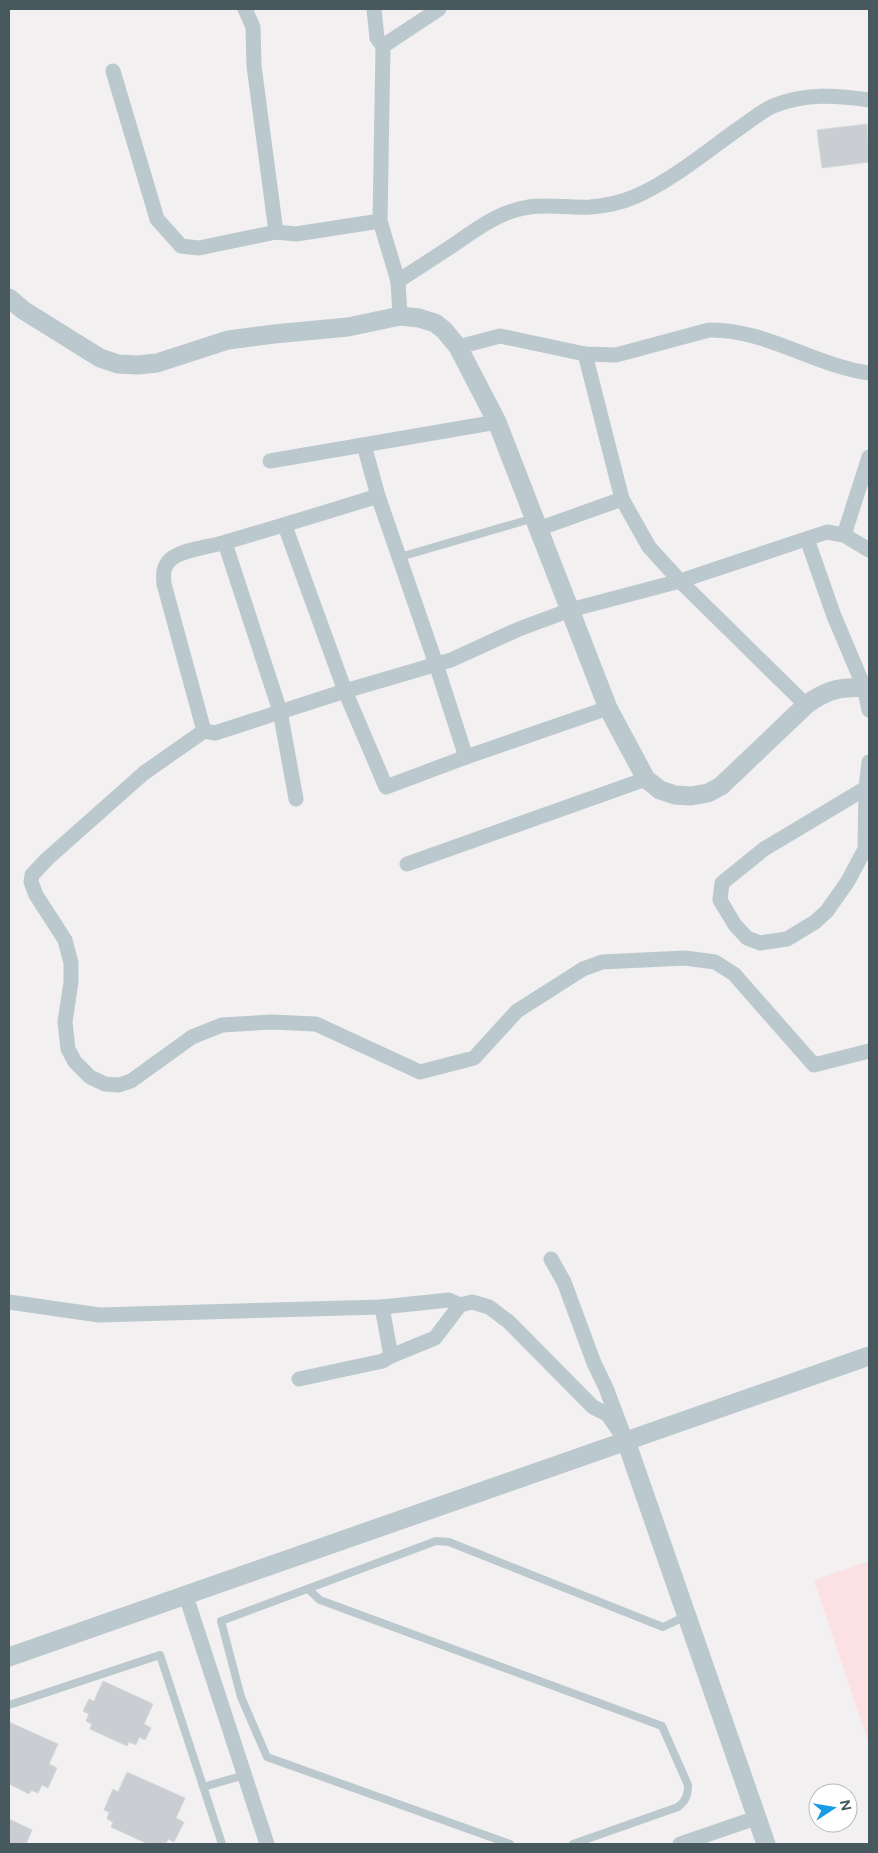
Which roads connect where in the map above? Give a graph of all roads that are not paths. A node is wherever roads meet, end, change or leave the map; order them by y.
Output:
1 (244, 9) edge
2 (374, 9) edge
3 (439, 9) edge
4 (383, 46) junction
5 (113, 71) dead end
6 (869, 100) edge
7 (380, 221) junction
8 (276, 232) junction
9 (398, 280) junction
10 (9, 298) edge
11 (400, 316) junction
12 (458, 347) junction
13 (585, 354) junction
14 (869, 373) edge
15 (497, 422) junction
16 (364, 445) junction
17 (869, 457) edge
18 (270, 461) dead end
19 (378, 496) junction
20 (622, 499) junction
21 (536, 524) junction
22 (286, 526) junction
23 (844, 535) junction
24 (807, 539) junction
25 (225, 543) junction
26 (869, 550) edge
27 (400, 557) junction
28 (680, 581) junction
29 (570, 610) junction
30 (436, 664) junction
31 (867, 688) edge
32 (346, 691) junction
33 (806, 705) junction
34 (608, 708) junction
35 (869, 710) edge
36 (280, 711) junction
37 (204, 731) junction
38 (466, 757) junction
39 (869, 762) edge
40 (646, 779) junction
41 (866, 788) junction
42 (296, 799) dead end
43 (407, 864) dead end
44 (869, 1051) edge
45 (551, 1259) dead end
46 (9, 1302) edge
47 (460, 1305) junction
48 (382, 1307) junction
49 (391, 1356) junction
50 (869, 1356) edge
51 (299, 1379) dead end
52 (626, 1441) junction
53 (308, 1590) junction
54 (186, 1596) junction
55 (686, 1616) junction
56 (9, 1657) edge
57 (9, 1705) edge
58 (245, 1775) junction
59 (203, 1787) junction
60 (756, 1818) junction
61 (222, 1844) edge
62 (267, 1844) edge
63 (510, 1844) edge
64 (572, 1844) edge
65 (680, 1844) edge
66 (766, 1844) edge

1 - 8 street
2 - 4 street
3 - 4 street
4 - 7 street
5 - 8 street
6 - 9 street
7 - 8 street
7 - 9 street
9 - 11 street
10 - 11 street
11 - 12 street
12 - 13 street
12 - 15 street
13 - 14 street
13 - 20 street
15 - 16 street
15 - 21 street
16 - 18 street
16 - 19 street
17 - 23 street
19 - 22 street
19 - 27 street
20 - 21 street
20 - 28 street
21 - 27 lane
21 - 29 street
22 - 25 street
22 - 32 street
23 - 24 street
23 - 26 street
24 - 28 street
24 - 31 street
25 - 36 street
25 - 37 street
27 - 30 street
28 - 29 street
28 - 33 street
29 - 30 street
29 - 34 street
30 - 32 street
30 - 38 street
31 - 33 street
31 - 35 street
32 - 36 street
32 - 38 street
33 - 40 street
34 - 38 street
34 - 40 street
36 - 37 street
36 - 42 street
37 - 44 street
39 - 41 street
40 - 43 street
41 - 41 street
45 - 52 street
46 - 48 street
47 - 48 street
47 - 49 street
47 - 52 street
48 - 49 street
49 - 51 street
50 - 52 street
52 - 54 street
52 - 55 street
53 - 55 lane
53 - 63 lane
53 - 64 lane
54 - 56 street
54 - 58 street
55 - 60 street
57 - 59 lane
58 - 59 lane
58 - 62 street
59 - 61 lane
60 - 65 street
60 - 66 street

